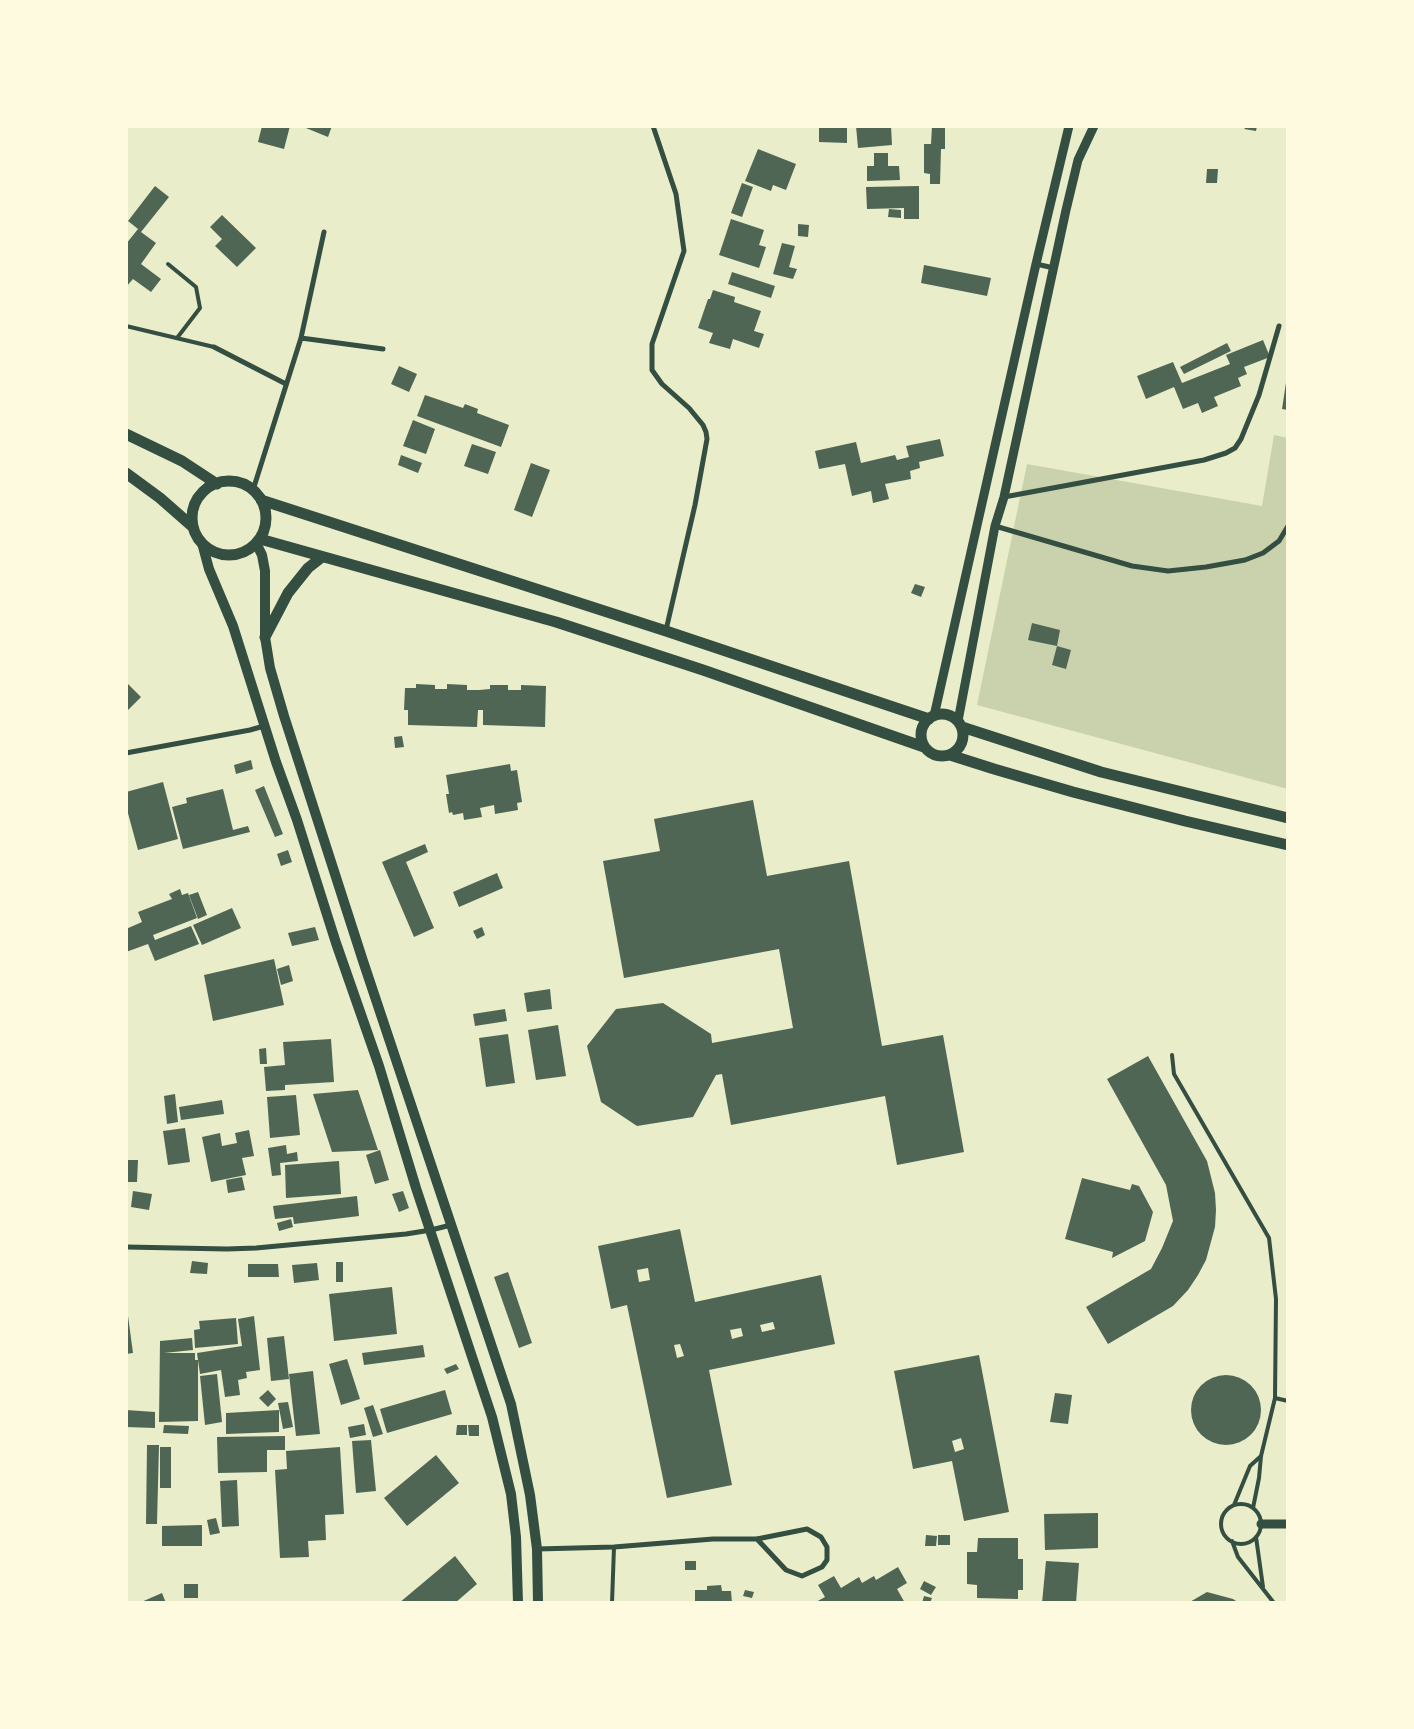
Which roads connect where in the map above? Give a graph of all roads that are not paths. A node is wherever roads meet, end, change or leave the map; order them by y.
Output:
1 (653, 126) edge
2 (1069, 126) edge
3 (1094, 126) edge
4 (324, 232) dead end
5 (168, 264) dead end
6 (1036, 264) junction
7 (1054, 268) junction
8 (126, 326) edge
9 (1279, 326) dead end
10 (177, 338) junction
11 (301, 338) junction
12 (214, 347) joint
13 (383, 349) dead end
14 (286, 384) junction
15 (126, 434) edge
16 (126, 473) edge
17 (217, 484) junction
18 (253, 490) junction
19 (1004, 497) junction
20 (261, 500) junction
21 (996, 526) junction
22 (1288, 526) edge
23 (193, 527) junction
24 (258, 541) junction
25 (202, 543) junction
26 (322, 557) junction
27 (666, 631) junction
28 (265, 637) junction
29 (931, 717) junction
30 (960, 724) junction
31 (265, 725) junction
32 (924, 747) junction
33 (126, 753) edge
34 (950, 755) junction
35 (1288, 818) edge
36 (1288, 845) edge
37 (1172, 1055) dead end
38 (452, 1224) junction
39 (431, 1230) junction
40 (126, 1247) edge
41 (1275, 1398) junction
42 (1288, 1402) edge
43 (1261, 1456) junction
44 (1234, 1505) junction
45 (1253, 1508) junction
46 (1261, 1524) junction
47 (1288, 1524) edge
48 (1256, 1537) junction
49 (757, 1539) junction
50 (1232, 1542) junction
51 (614, 1546) junction
52 (537, 1549) junction
53 (1263, 1587) junction
54 (518, 1603) edge
55 (538, 1603) edge
56 (612, 1603) edge
57 (1274, 1603) edge

1 - 27 street
2 - 6 street
3 - 7 street
4 - 11 street
5 - 10 lane
6 - 7 street
6 - 29 street
7 - 19 street
8 - 10 lane
9 - 19 street
10 - 12 lane
11 - 13 street
11 - 14 street
12 - 14 street
14 - 18 street
15 - 17 main road
16 - 23 main road
17 - 18 main road
17 - 23 main road
18 - 20 main road
19 - 21 street
20 - 24 main road
20 - 27 main road
21 - 22 street
21 - 30 street
23 - 25 main road
24 - 25 main road
24 - 26 main road
24 - 28 main road
25 - 31 main road
26 - 28 main road
26 - 32 main road
27 - 29 main road
28 - 38 main road
29 - 30 main road
29 - 32 main road
30 - 34 main road
30 - 35 main road
31 - 33 street
31 - 39 main road
32 - 34 main road
34 - 36 main road
37 - 41 lane
38 - 39 street
38 - 52 main road
39 - 40 street
39 - 54 main road
41 - 42 lane
41 - 43 lane
43 - 44 lane
43 - 45 lane
44 - 45 lane
44 - 50 lane
45 - 46 lane
46 - 47 street
46 - 48 lane
48 - 50 lane
48 - 53 lane
49 - 49 street
49 - 51 street
50 - 53 lane
51 - 52 street
51 - 56 lane
52 - 55 main road
53 - 57 lane

